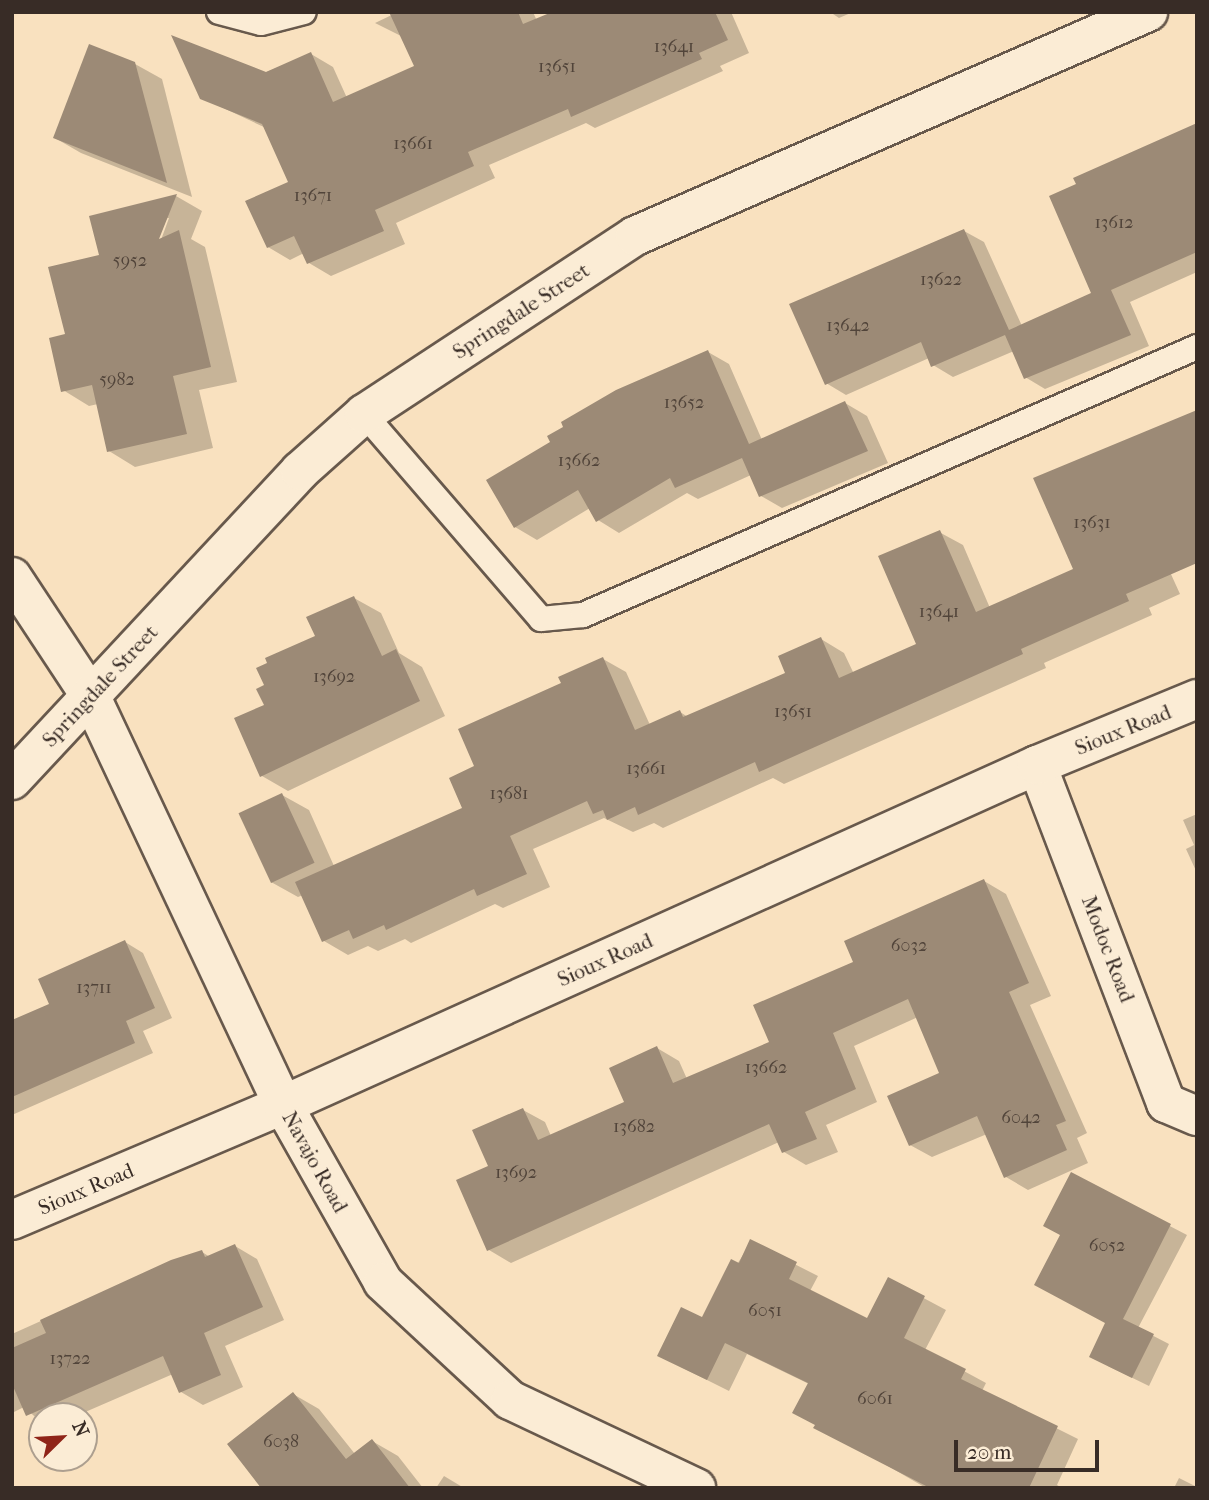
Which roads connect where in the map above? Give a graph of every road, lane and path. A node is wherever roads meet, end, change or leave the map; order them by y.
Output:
1 (219, 12) edge
2 (304, 12) edge
3 (1147, 12) edge
4 (1197, 347) edge
5 (364, 414) junction
6 (15, 594) edge
7 (91, 697) junction
8 (1197, 699) edge
9 (1037, 765) junction
10 (12, 780) edge
11 (283, 1105) junction
12 (1197, 1116) edge
13 (12, 1220) edge
14 (696, 1488) edge

1 - 2 lane
3 - 5 street, Springdale Street
4 - 5 lane
5 - 7 street, Springdale Street
6 - 7 street, Navajo Road
7 - 10 street, Springdale Street
7 - 11 street, Navajo Road
8 - 9 street, Sioux Road
9 - 11 street, Sioux Road
9 - 12 street, Modoc Road
11 - 13 street, Sioux Road
11 - 14 street, Navajo Road

